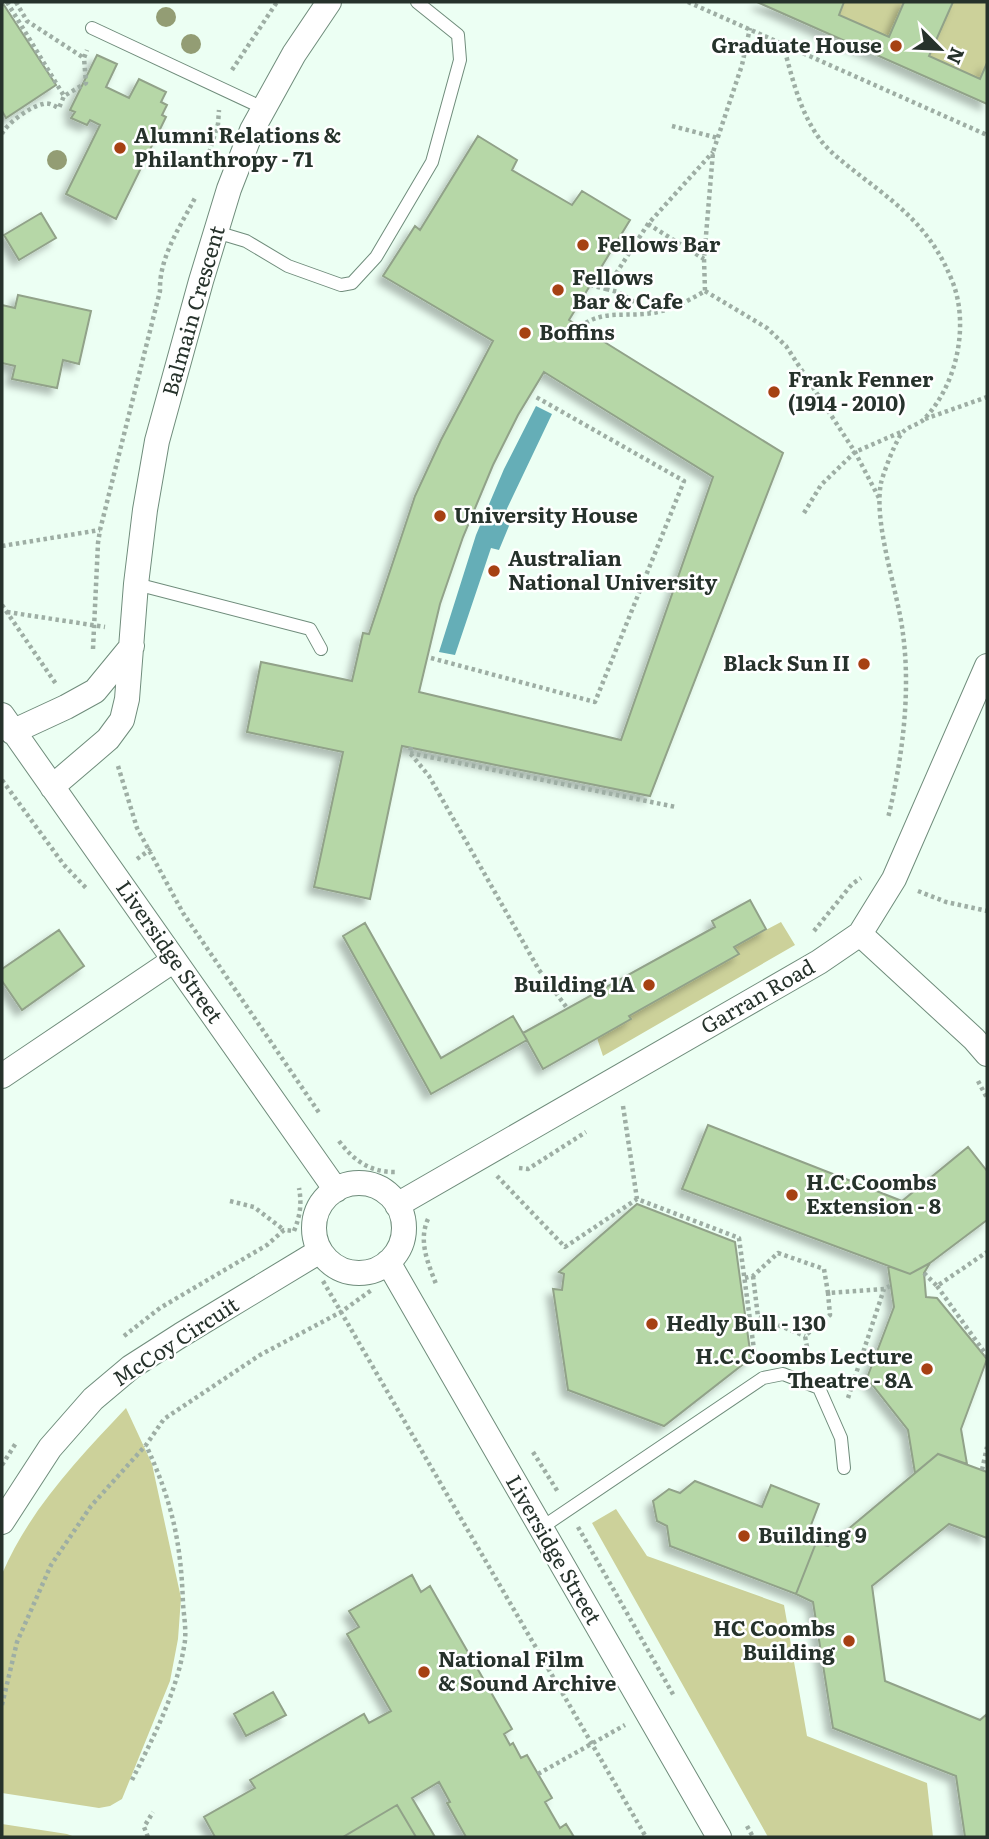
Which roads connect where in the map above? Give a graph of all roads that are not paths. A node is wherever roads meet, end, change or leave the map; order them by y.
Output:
1 (329, 2) edge
2 (417, 2) edge
3 (92, 27) road end
4 (263, 108) junction
5 (216, 232) junction
6 (136, 584) junction
7 (133, 638) junction
8 (321, 649) dead end
9 (987, 666) edge
10 (7, 723) edge
11 (52, 787) junction
12 (860, 934) junction
13 (174, 960) junction
14 (987, 1054) edge
15 (2, 1076) edge
16 (336, 1189) junction
17 (397, 1205) junction
18 (320, 1251) junction
19 (388, 1262) junction
20 (844, 1468) dead end
21 (2, 1522) edge
22 (541, 1528) junction
23 (719, 1837) edge

1 - 4 street, Balmain Crescent
2 - 5 lane
3 - 4 lane
4 - 5 street, Balmain Crescent
5 - 6 street, Balmain Crescent
6 - 7 street, Balmain Crescent
6 - 8 lane
7 - 10 street
7 - 11 street, Balmain Crescent
9 - 12 street, Garran Road
10 - 11 street, Liversidge Street
11 - 13 street, Liversidge Street
12 - 14 street
12 - 17 street, Garran Road
13 - 15 street
13 - 16 street, Liversidge Street
16 - 17 street
16 - 18 street
17 - 19 street
18 - 19 street
18 - 21 street, McCoy Circuit
19 - 22 street, Liversidge Street
20 - 22 lane
22 - 23 street, Liversidge Street

